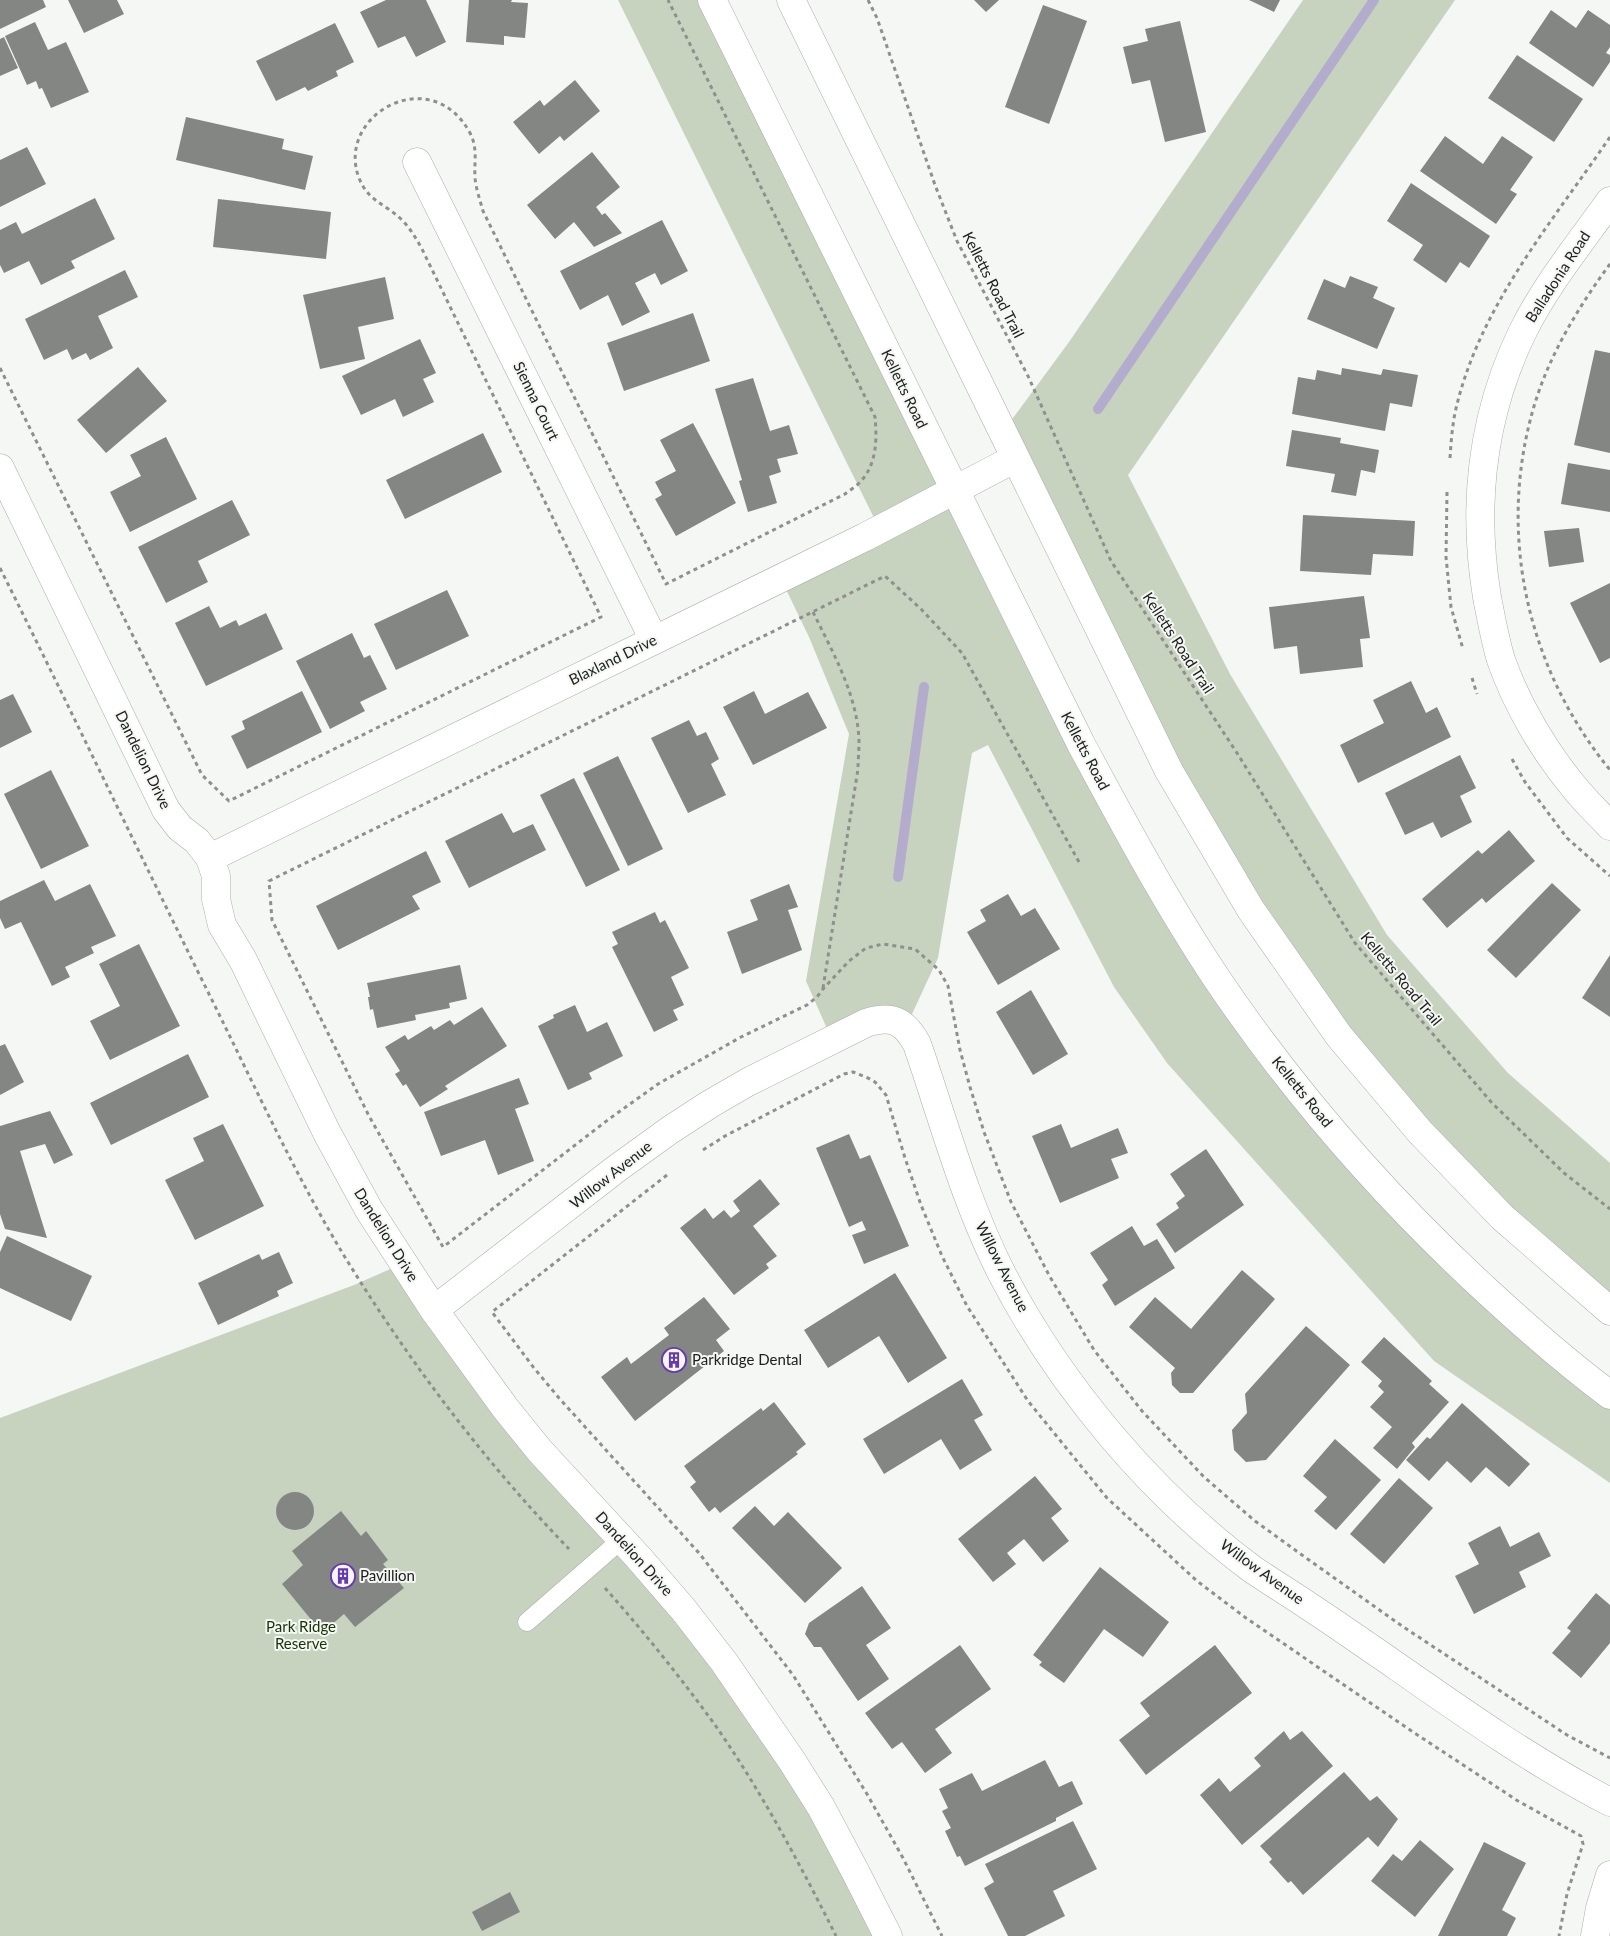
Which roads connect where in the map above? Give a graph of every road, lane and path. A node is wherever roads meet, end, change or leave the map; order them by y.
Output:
1 (668, 0) edge
2 (712, 0) edge
3 (790, 0) edge
4 (868, 0) edge
5 (417, 162) dead end
6 (1610, 201) edge
7 (1610, 264) edge
8 (0, 368) edge
9 (1014, 459) junction
10 (0, 468) edge
11 (955, 491) junction
12 (666, 584) dead end
13 (813, 612) junction
14 (601, 617) dead end
15 (654, 640) junction
16 (1610, 770) edge
17 (1610, 826) edge
18 (210, 858) junction
19 (1079, 862) dead end
20 (823, 989) junction
21 (1610, 1209) edge
22 (613, 1218) dead end
23 (434, 1310) junction
24 (1610, 1311) edge
25 (1610, 1395) edge
26 (622, 1540) junction
27 (588, 1568) junction
28 (527, 1622) dead end
29 (1610, 1758) edge
30 (1610, 1802) edge
31 (1610, 1875) edge
32 (836, 1936) edge
33 (888, 1936) edge
34 (942, 1936) edge
35 (1595, 1936) edge

1 - 12 path
2 - 11 street, Kelletts Road
3 - 9 street
4 - 21 path, Kelletts Road Trail
5 - 15 street, Sienna Court
6 - 17 street, Balladonia Road
7 - 16 path
8 - 14 path
9 - 11 street, Blaxland Drive
9 - 24 street
10 - 18 street, Dandelion Drive
11 - 15 street, Blaxland Drive
11 - 25 street, Kelletts Road
13 - 19 path
13 - 20 path
13 - 20 path
15 - 18 street, Blaxland Drive
18 - 23 street, Dandelion Drive
20 - 29 path
22 - 34 path
23 - 26 street, Dandelion Drive
23 - 30 street, Willow Avenue
26 - 27 lane
26 - 33 street, Dandelion Drive
27 - 28 lane
27 - 32 path
31 - 35 street

